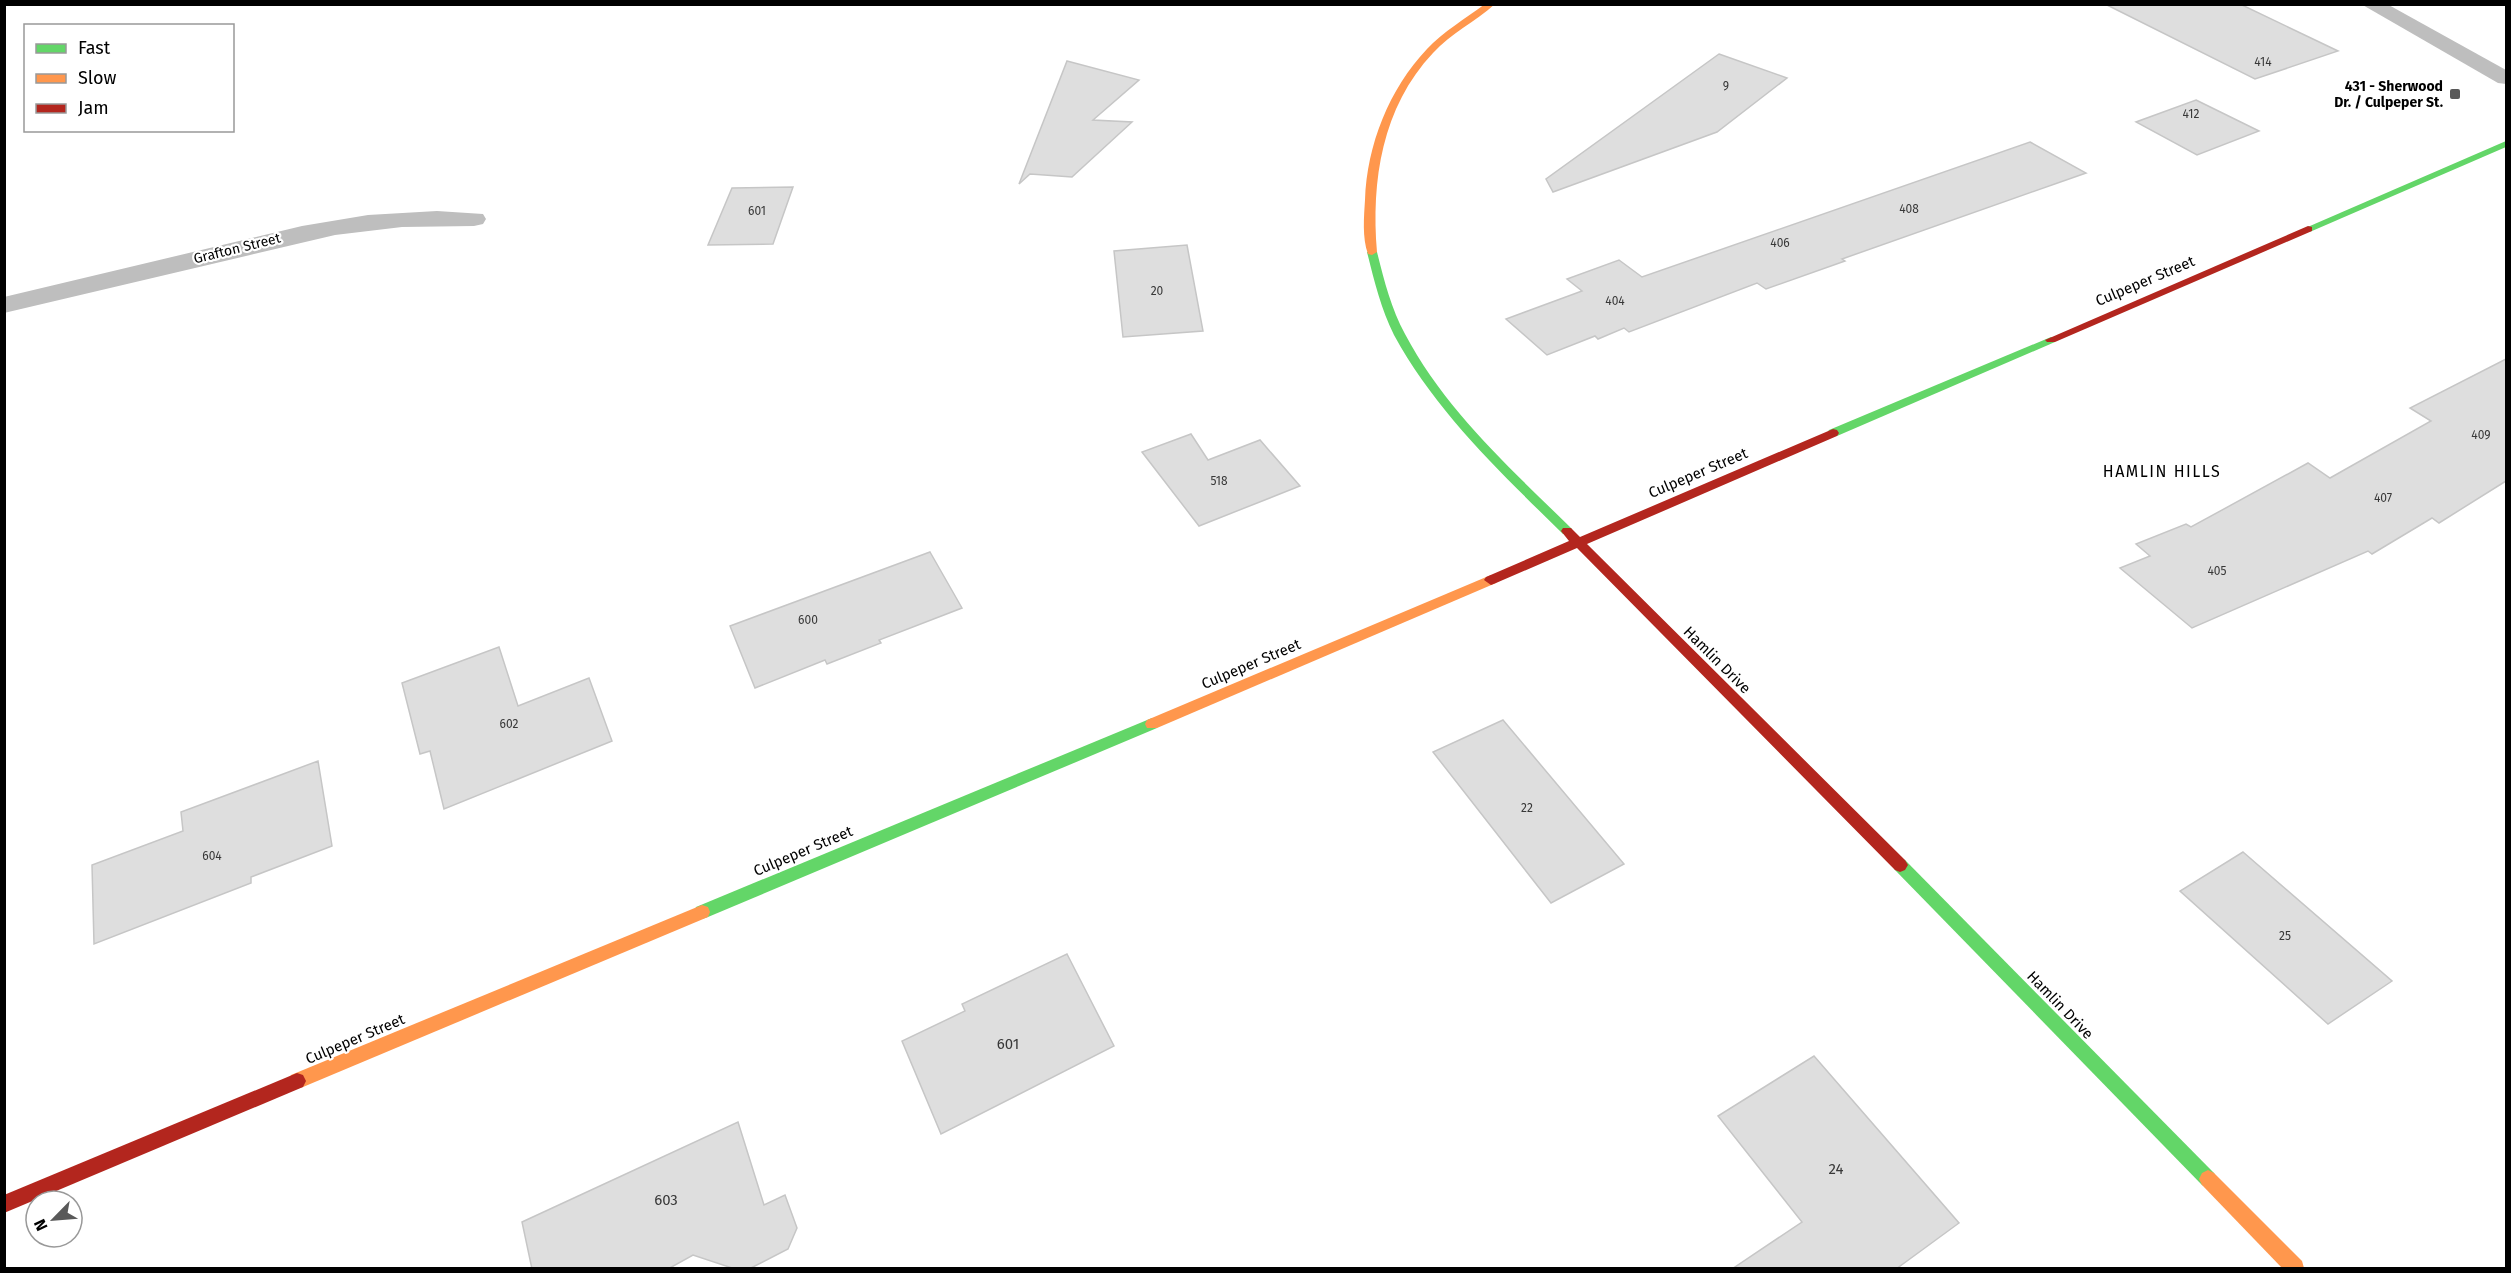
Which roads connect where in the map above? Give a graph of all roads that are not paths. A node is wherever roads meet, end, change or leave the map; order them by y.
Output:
1 (1491, 4) edge
2 (2371, 4) edge
3 (2506, 78) edge
4 (2506, 144) edge
5 (474, 219) dead end
6 (4, 305) edge
7 (1576, 543) junction
8 (4, 1204) edge
9 (2295, 1269) edge

1 - 7 street, Hamlin Drive
2 - 3 street
4 - 7 street, Culpeper Street
5 - 6 street, Grafton Street
7 - 8 street, Culpeper Street
7 - 9 street, Hamlin Drive

